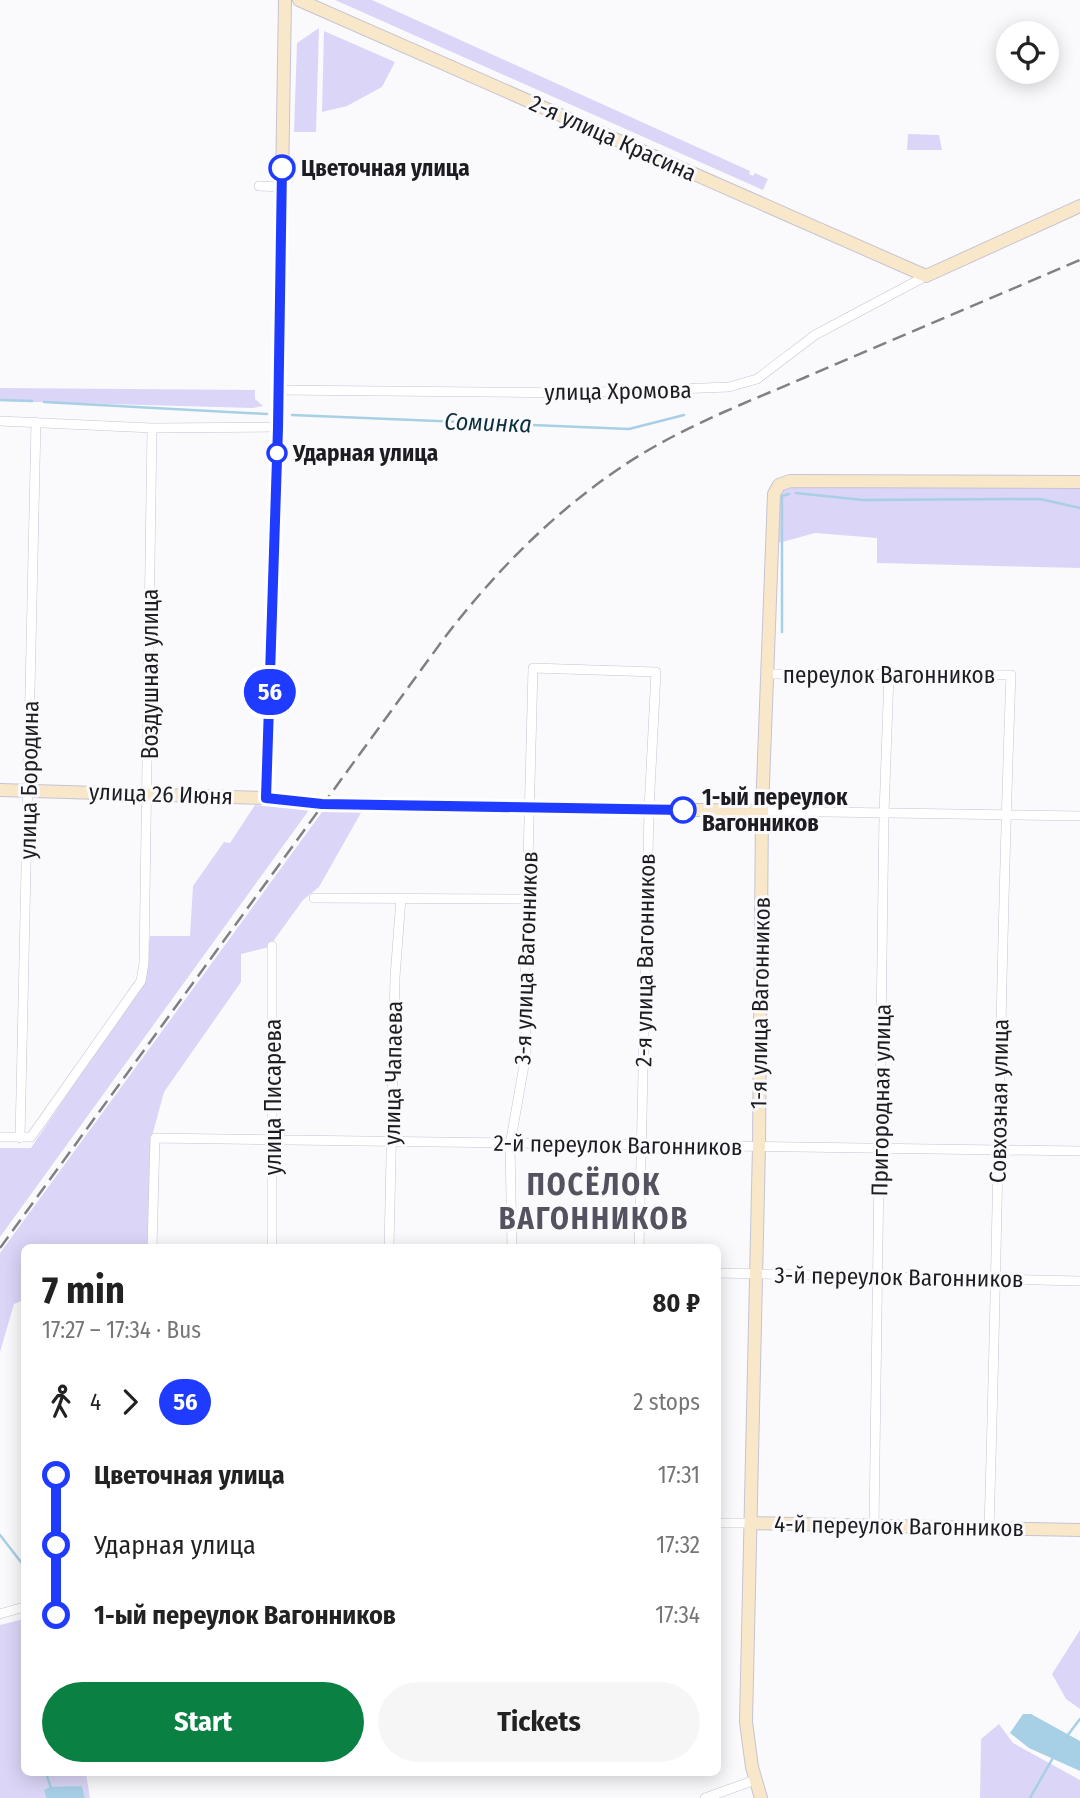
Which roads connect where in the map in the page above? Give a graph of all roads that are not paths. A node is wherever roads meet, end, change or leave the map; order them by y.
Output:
1 (285, 0) edge
2 (299, 0) edge
3 (259, 186) dead end
4 (282, 187) junction
5 (1080, 206) edge
6 (926, 276) junction
7 (279, 390) junction
8 (0, 421) edge
9 (36, 422) junction
10 (152, 428) junction
11 (278, 428) junction
12 (1080, 482) edge
13 (533, 668) joint
14 (767, 674) junction
15 (889, 674) junction
16 (1011, 676) joint
17 (0, 790) edge
18 (29, 790) junction
19 (148, 794) junction
20 (266, 798) junction
21 (531, 808) junction
22 (649, 809) junction
23 (762, 811) junction
24 (1006, 813) junction
25 (884, 814) junction
26 (1080, 816) edge
27 (314, 898) dead end
28 (401, 898) junction
29 (528, 899) junction
30 (272, 946) dead end
31 (0, 1137) edge
32 (20, 1138) junction
33 (273, 1140) junction
34 (392, 1140) junction
35 (510, 1144) junction
36 (641, 1144) junction
37 (759, 1146) junction
38 (881, 1150) junction
39 (999, 1150) junction
40 (1080, 1151) edge
41 (152, 1244) edge
42 (272, 1244) edge
43 (389, 1244) edge
44 (512, 1244) edge
45 (639, 1244) edge
46 (721, 1273) edge
47 (756, 1274) junction
48 (878, 1277) junction
49 (997, 1280) junction
50 (1080, 1281) edge
51 (721, 1523) edge
52 (751, 1523) junction
53 (874, 1526) junction
54 (989, 1527) junction
55 (1080, 1530) edge
56 (21, 1608) edge
57 (0, 1614) edge
58 (755, 1780) junction
59 (705, 1798) edge
60 (761, 1798) edge

1 - 4 main road
2 - 6 main road, 2-я улица Красина
3 - 4 street
4 - 7 main road
5 - 6 main road
6 - 7 street, улица Хромова
7 - 11 main road
8 - 9 street
9 - 10 street
9 - 18 street, улица Бородина
10 - 11 street
10 - 19 street, Воздушная улица
11 - 20 main road
12 - 14 main road, 1-я улица Вагонников
13 - 21 street, 3-я улица Вагонников
13 - 22 street, 2-я улица Вагонников
14 - 15 street, переулок Вагонников
14 - 23 main road, 1-я улица Вагонников
15 - 16 street, переулок Вагонников
15 - 25 street, Пригородная улица
16 - 24 street, Совхозная улица
17 - 18 main road, улица 26 Июня
18 - 19 main road, улица 26 Июня
18 - 32 street, улица Бородина
19 - 20 main road, улица 26 Июня
19 - 32 street, Воздушная улица
20 - 21 main road, улица 26 Июня
21 - 22 main road, улица 26 Июня
21 - 29 street, 3-я улица Вагонников
22 - 23 main road, улица 26 Июня
22 - 36 street, 2-я улица Вагонников
23 - 25 street
23 - 37 main road, 1-я улица Вагонников
24 - 25 street
24 - 26 street
24 - 39 street, Совхозная улица
25 - 38 street, Пригородная улица
27 - 28 street
28 - 29 street
28 - 34 street, улица Чапаева
29 - 35 street, 3-я улица Вагонников
30 - 33 street, улица Писарева
31 - 32 street
33 - 34 street, 2-й переулок Вагонников
33 - 41 street, 2-й переулок Вагонников
33 - 42 street, улица Писарева
34 - 35 street, 2-й переулок Вагонников
34 - 43 street, улица Чапаева
35 - 36 street, 2-й переулок Вагонников
35 - 44 street, 3-я улица Вагонников
36 - 37 street, 2-й переулок Вагонников
36 - 45 street, 2-я улица Вагонников
37 - 38 street, 2-й переулок Вагонников
37 - 47 main road, 1-я улица Вагонников
38 - 39 street, 2-й переулок Вагонников
38 - 48 street, Пригородная улица
39 - 40 street, 2-й переулок Вагонников
39 - 49 street, Совхозная улица
46 - 47 street, 3-й переулок Вагонников
47 - 48 street, 3-й переулок Вагонников
47 - 52 main road, 1-я улица Вагонников
48 - 49 street, 3-й переулок Вагонников
48 - 53 street, Пригородная улица
49 - 50 street, 3-й переулок Вагонников
49 - 54 street, Совхозная улица
51 - 52 street, 4-й переулок Вагонников
52 - 53 main road, 4-й переулок Вагонников
52 - 58 main road, 1-я улица Вагонников
53 - 54 main road, 4-й переулок Вагонников
54 - 55 main road, 4-й переулок Вагонников
56 - 57 street
58 - 59 street
58 - 60 main road, 1-я улица Вагонников

